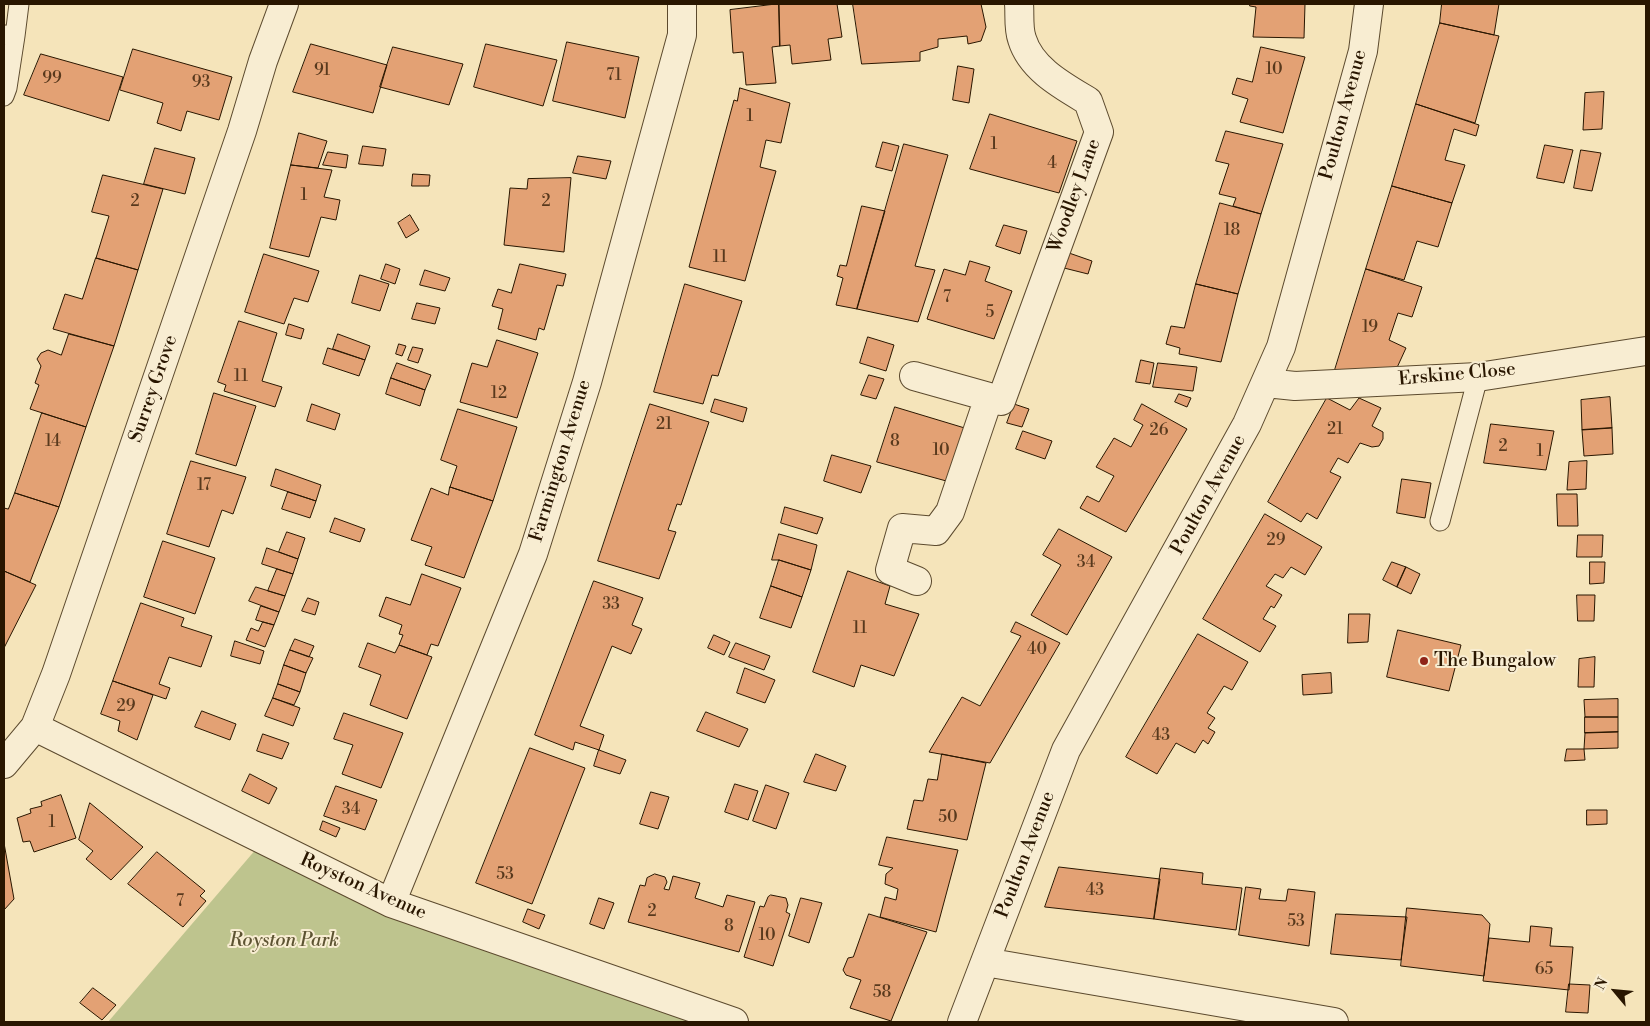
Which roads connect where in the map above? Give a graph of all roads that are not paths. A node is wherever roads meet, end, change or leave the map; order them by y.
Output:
1 (19, 4) edge
2 (284, 4) edge
3 (682, 4) edge
4 (1019, 4) edge
5 (1369, 4) edge
6 (9, 36) edge
7 (4, 96) edge
8 (1646, 351) edge
9 (914, 376) dead end
10 (1478, 377) junction
11 (1266, 383) junction
12 (989, 397) junction
13 (1440, 522) dead end
14 (917, 581) dead end
15 (35, 727) junction
16 (4, 764) edge
17 (391, 903) junction
18 (985, 962) junction
19 (734, 1022) edge
20 (962, 1022) edge
21 (1334, 1022) edge

1 - 6 lane
2 - 15 street, Surrey Grove
3 - 17 street, Farmington Avenue
4 - 12 street, Woodley Lane
5 - 11 street, Poulton Avenue
6 - 7 lane
8 - 10 street, Erskine Close
9 - 12 street
10 - 11 street, Erskine Close
10 - 13 lane
11 - 18 street, Poulton Avenue
12 - 14 street
15 - 16 street, Surrey Grove
15 - 17 street, Royston Avenue
17 - 19 street, Royston Avenue
18 - 20 street, Poulton Avenue
18 - 21 street

